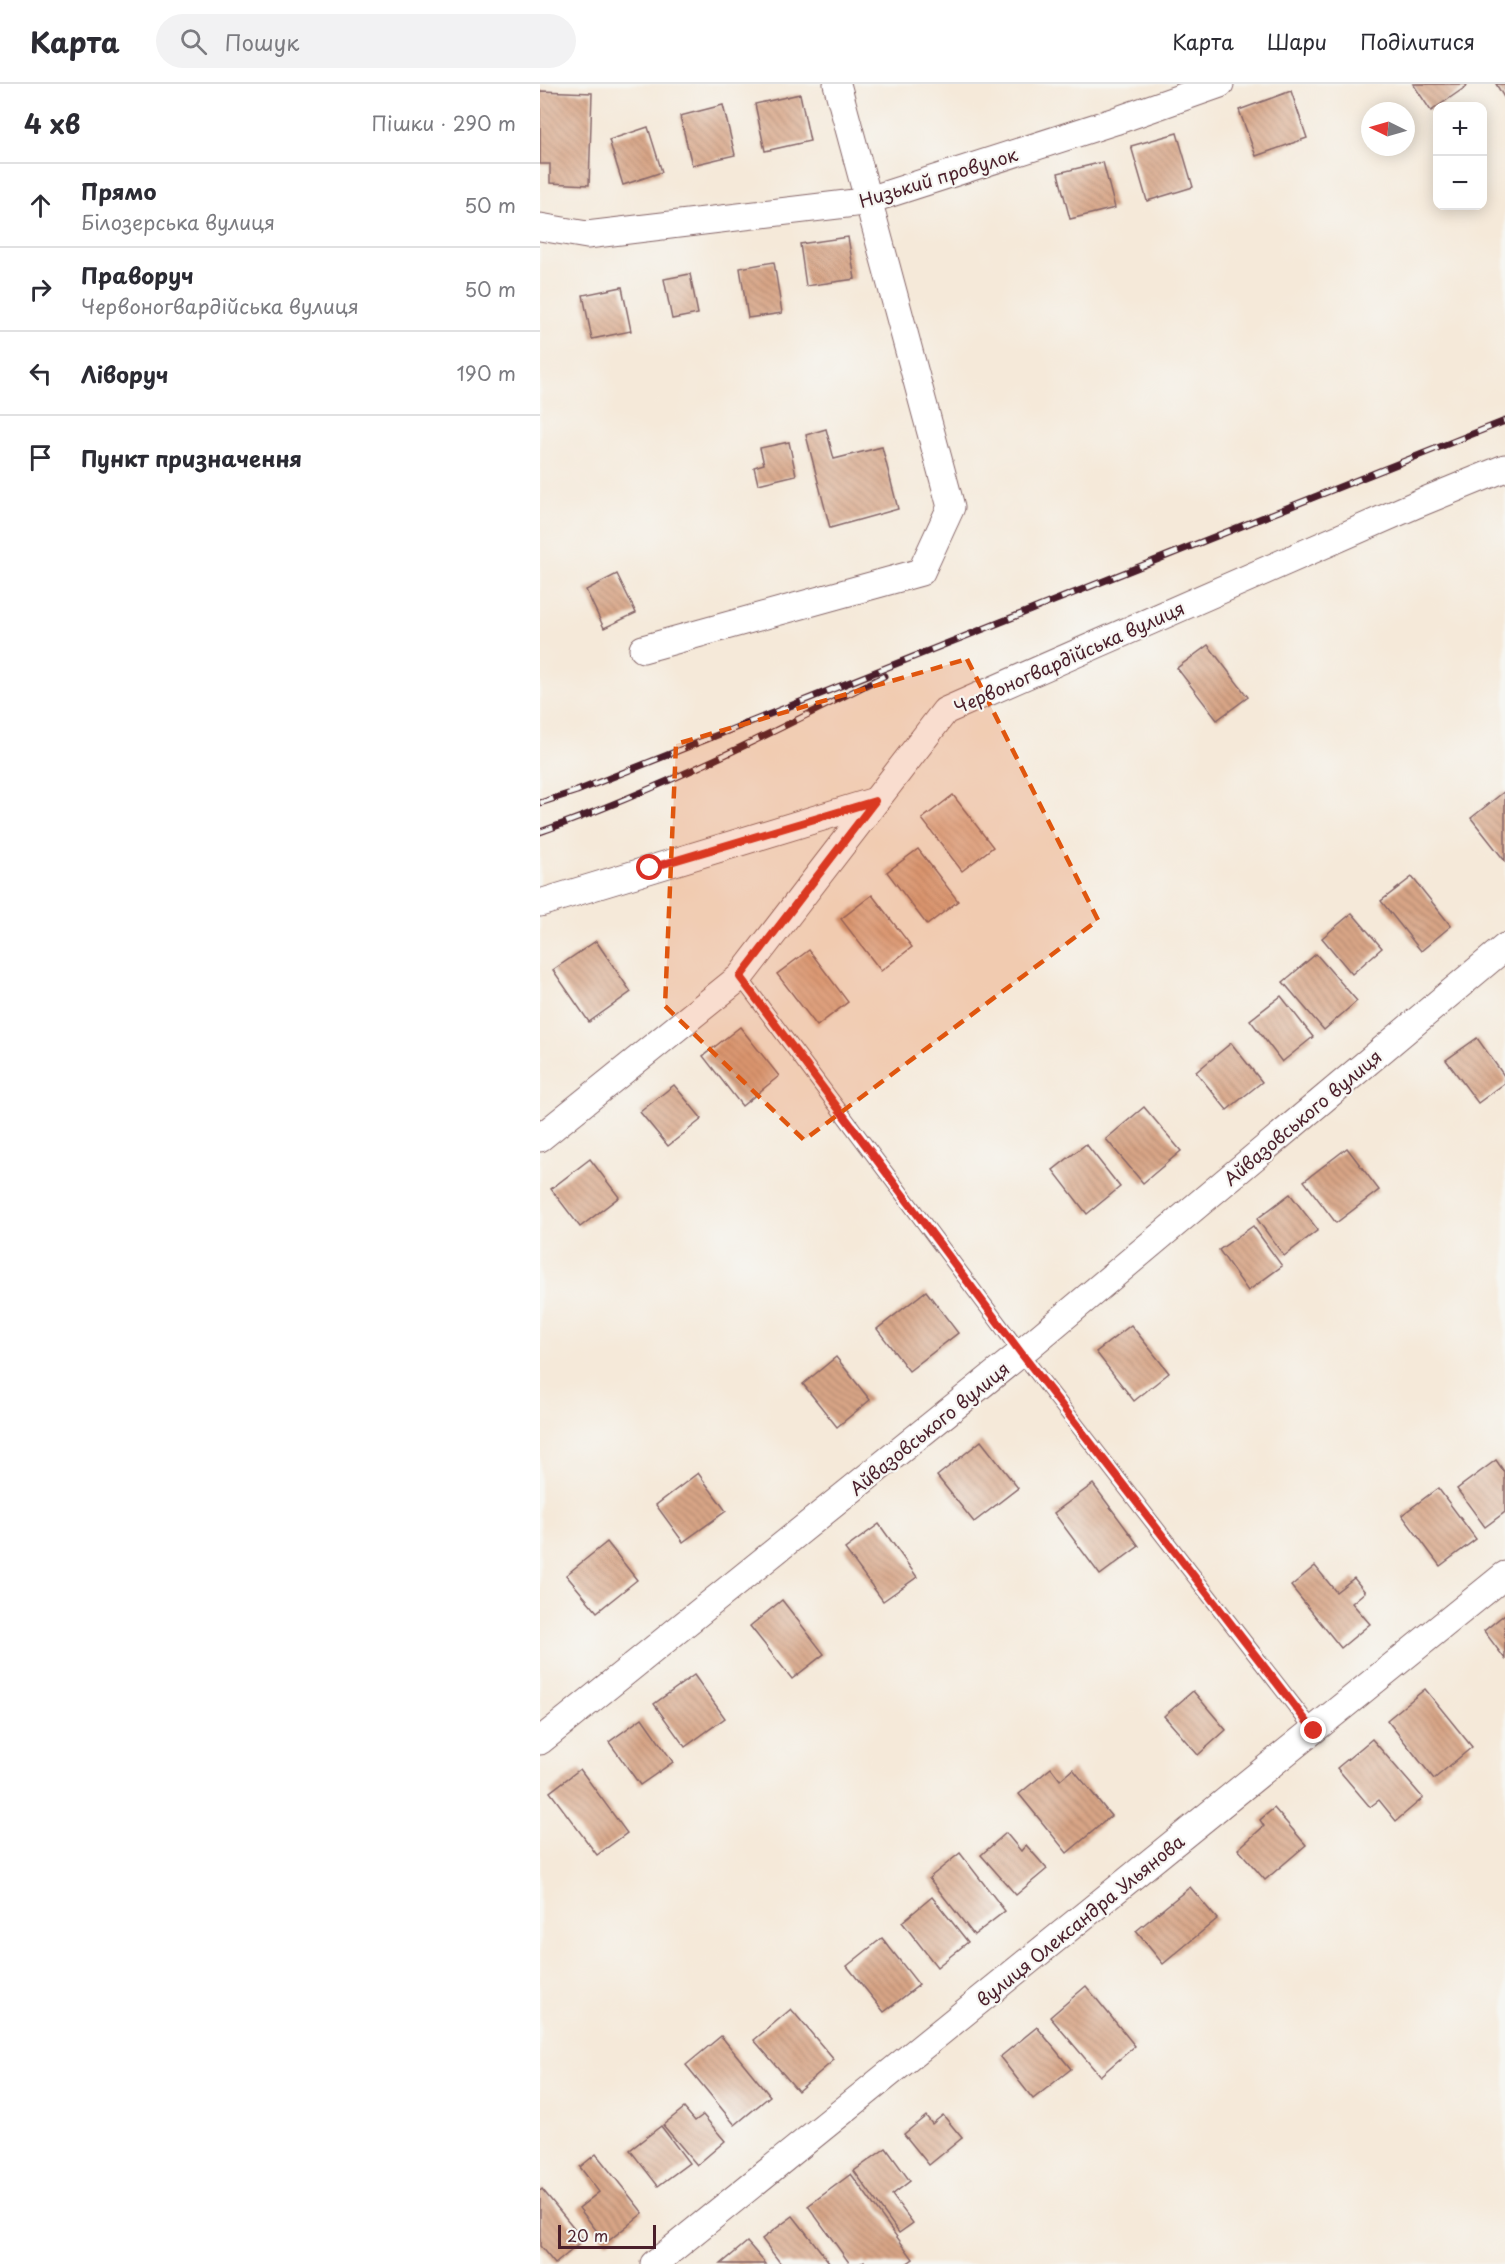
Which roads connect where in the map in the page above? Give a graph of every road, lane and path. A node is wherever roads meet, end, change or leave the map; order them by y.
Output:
1 (837, 84) edge
2 (1220, 84) edge
3 (868, 201) junction
4 (540, 227) edge
5 (1505, 468) edge
6 (643, 649) dead end
7 (875, 801) junction
8 (540, 903) edge
9 (1505, 947) edge
10 (740, 977) junction
11 (540, 1138) edge
12 (1021, 1353) junction
13 (1505, 1575) edge
14 (1314, 1731) junction
15 (540, 1741) edge
16 (654, 2264) edge

1 - 3 street
2 - 3 street, Низький провулок
3 - 4 street, Низький провулок
3 - 6 street
5 - 7 street, Червоногвардійська вулиця
7 - 8 street
7 - 10 street, Червоногвардійська вулиця
9 - 12 street, Айвазовського вулиця
10 - 11 street, Червоногвардійська вулиця
10 - 12 lane
12 - 14 lane
12 - 15 street, Айвазовського вулиця
13 - 14 street, вулиця Олександра Ульянова
14 - 16 street, вулиця Олександра Ульянова

